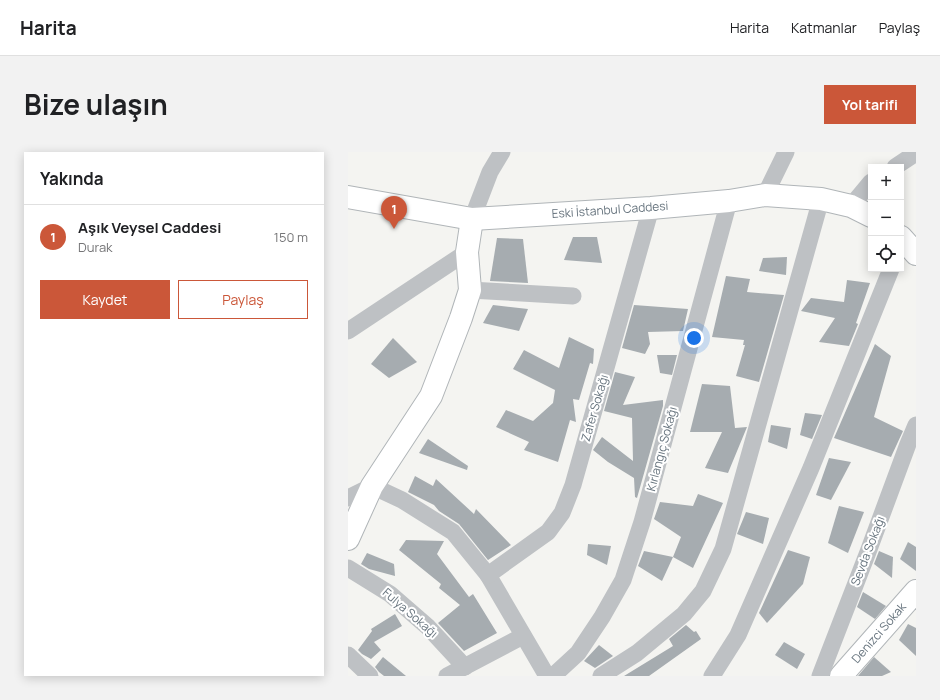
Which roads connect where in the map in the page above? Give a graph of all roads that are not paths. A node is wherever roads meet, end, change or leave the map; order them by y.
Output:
1 (502, 152) edge
2 (786, 152) edge
3 (916, 154) edge
4 (900, 164) edge
5 (868, 185) edge
6 (765, 195) junction
7 (348, 197) edge
8 (822, 199) junction
9 (730, 200) junction
10 (850, 206) junction
11 (651, 208) junction
12 (868, 215) edge
13 (472, 220) junction
14 (467, 252) junction
15 (890, 272) edge
16 (470, 290) junction
17 (573, 296) dead end
18 (348, 331) edge
19 (916, 425) edge
20 (372, 486) junction
21 (348, 498) edge
22 (348, 539) edge
23 (348, 568) edge
24 (488, 575) junction
25 (916, 591) edge
26 (523, 636) junction
27 (348, 654) edge
28 (465, 667) junction
29 (370, 676) edge
30 (447, 676) edge
31 (547, 676) edge
32 (553, 676) edge
33 (601, 676) edge
34 (712, 676) edge
35 (820, 676) edge
36 (841, 676) edge

1 - 13 street
2 - 6 street
3 - 4 street
5 - 10 street
6 - 8 main road, Eski İstanbul Caddesi
6 - 9 main road, Eski İstanbul Caddesi
7 - 13 main road, Eski İstanbul Caddesi
8 - 10 main road, Eski İstanbul Caddesi
8 - 33 street
9 - 11 main road, Eski İstanbul Caddesi
9 - 32 street, Kırlangıç Sokağı
10 - 12 main road, Eski İstanbul Caddesi
11 - 13 main road, Eski İstanbul Caddesi
11 - 24 street, Zafer Sokağı
13 - 14 main road
14 - 16 main road
14 - 18 street
15 - 34 street
16 - 17 street
16 - 20 main road
19 - 35 street, Sevda Sokağı
20 - 21 street
20 - 22 main road
20 - 24 street
23 - 28 street, Fulya Sokağı
24 - 26 street
25 - 36 main road, Denizci Sokak
26 - 28 street
26 - 31 street
27 - 29 street
28 - 30 street

